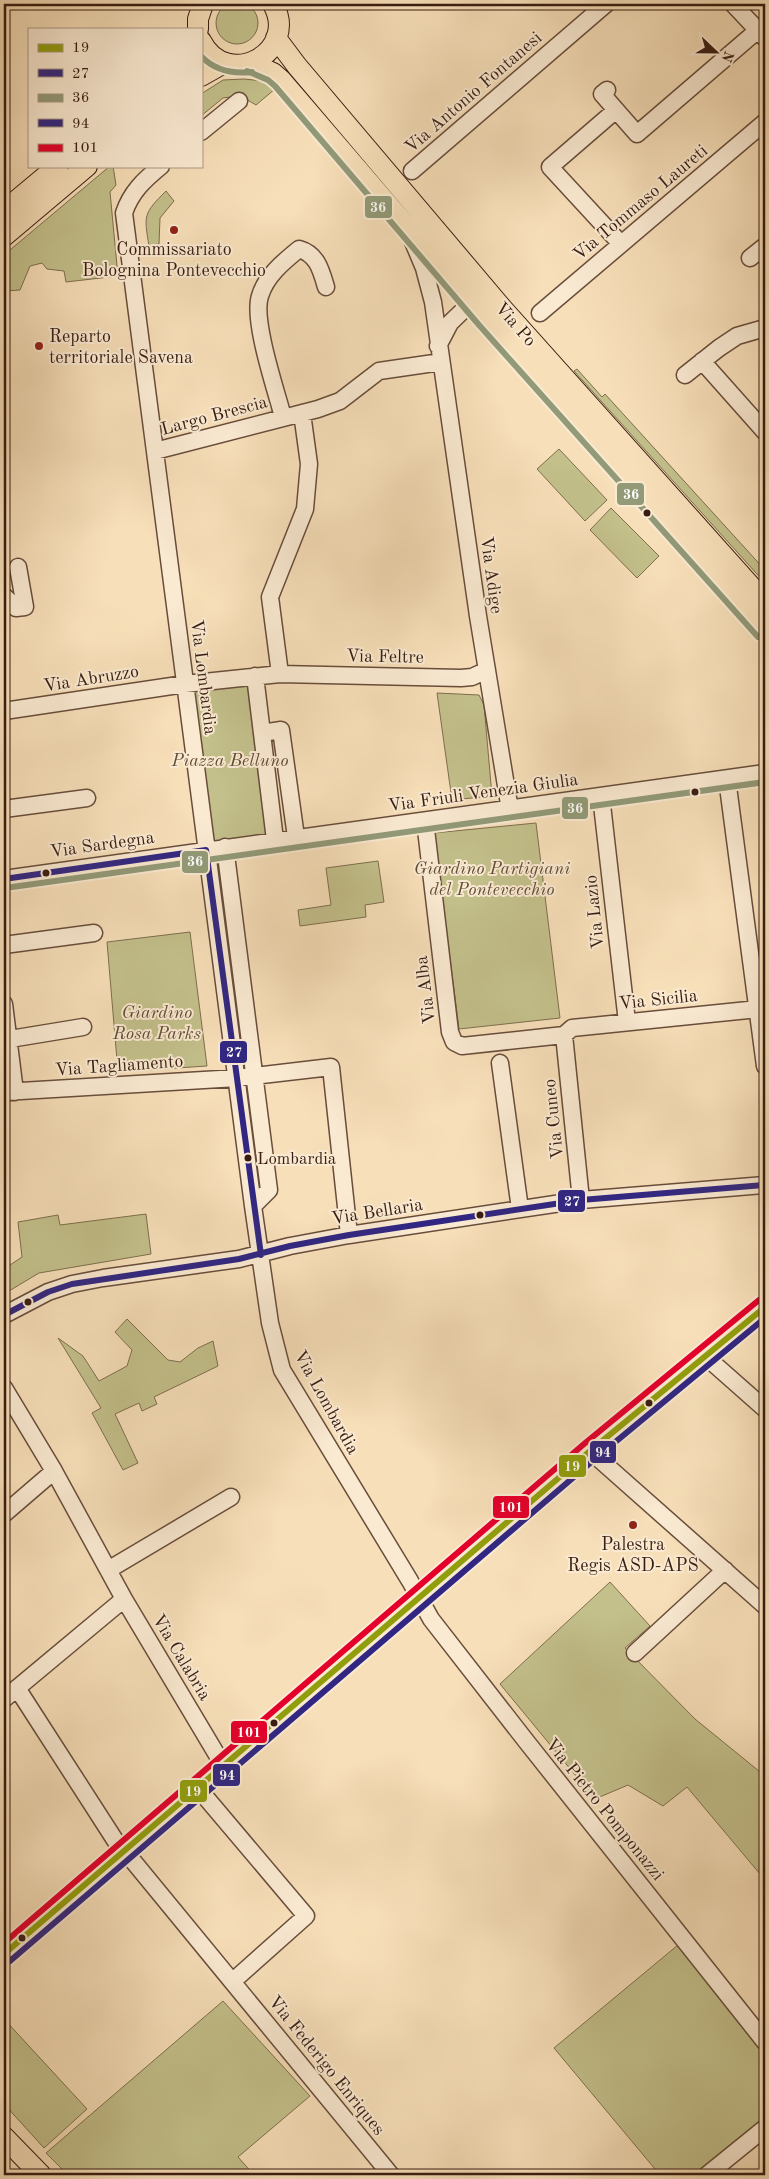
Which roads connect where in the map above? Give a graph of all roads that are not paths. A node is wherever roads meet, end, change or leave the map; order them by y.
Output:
1 (203, 4) edge
2 (606, 4) edge
3 (732, 4) edge
4 (279, 8) edge
5 (198, 28) edge
6 (761, 34) edge
7 (276, 38) junction
8 (202, 42) edge
9 (224, 63) junction
10 (251, 63) junction
11 (202, 75) edge
12 (607, 90) dead end
13 (239, 101) dead end
14 (616, 110) junction
15 (765, 122) edge
16 (202, 131) edge
17 (56, 168) edge
18 (85, 168) edge
19 (159, 168) edge
20 (412, 171) dead end
21 (4, 211) edge
22 (406, 225) junction
23 (4, 236) edge
24 (621, 244) junction
25 (765, 246) edge
26 (750, 258) dead end
27 (326, 287) dead end
28 (478, 296) junction
29 (540, 313) dead end
30 (765, 328) edge
31 (438, 346) junction
32 (702, 361) junction
33 (440, 362) junction
34 (684, 375) dead end
35 (302, 413) junction
36 (283, 417) junction
37 (765, 432) edge
38 (155, 451) junction
39 (18, 568) dead end
40 (4, 596) edge
41 (765, 602) edge
42 (765, 631) edge
43 (487, 670) junction
44 (280, 674) junction
45 (255, 676) junction
46 (185, 684) junction
47 (4, 712) edge
48 (262, 732) junction
49 (765, 773) edge
50 (727, 778) junction
51 (602, 796) junction
52 (87, 798) dead end
53 (4, 809) edge
54 (510, 810) junction
55 (425, 821) junction
56 (296, 837) junction
57 (275, 840) junction
58 (226, 847) junction
59 (206, 850) junction
60 (4, 879) edge
61 (94, 934) dead end
62 (4, 945) edge
63 (4, 1004) edge
64 (758, 1009) junction
65 (627, 1022) junction
66 (82, 1027) dead end
67 (564, 1035) junction
68 (6, 1039) edge
69 (500, 1063) dead end
70 (765, 1066) edge
71 (254, 1076) junction
72 (237, 1078) junction
73 (10, 1092) edge
74 (765, 1185) edge
75 (580, 1200) junction
76 (253, 1206) junction
77 (520, 1209) junction
78 (349, 1235) junction
79 (261, 1255) junction
80 (765, 1307) edge
81 (4, 1315) edge
82 (705, 1356) junction
83 (4, 1388) edge
84 (765, 1409) edge
85 (590, 1451) junction
86 (54, 1472) junction
87 (231, 1497) dead end
88 (4, 1514) edge
89 (108, 1570) junction
90 (725, 1570) junction
91 (124, 1598) junction
92 (419, 1598) junction
93 (765, 1606) edge
94 (635, 1653) dead end
95 (17, 1688) junction
96 (4, 1699) edge
97 (223, 1765) junction
98 (197, 1787) junction
99 (123, 1850) junction
100 (4, 1954) edge
101 (232, 1981) junction
102 (765, 2042) edge
103 (765, 2128) edge
104 (4, 2137) edge
105 (41, 2175) edge
106 (391, 2175) edge
107 (706, 2175) edge

1 - 5 main road
2 - 20 street, Via Antonio Fontanesi
3 - 6 street
4 - 7 main road
6 - 14 street
7 - 10 main road
7 - 28 main road, Via Po
8 - 9 main road
9 - 10 main road
9 - 11 main road
10 - 22 main road, Via Po
12 - 14 street
13 - 16 street
14 - 24 street
15 - 24 street, Via Tommaso Laureti
17 - 21 main road
18 - 23 main road
19 - 38 street, Via Lombardia
22 - 28 main road, Via Po
22 - 31 street, Via Adige
24 - 29 street, Via Tommaso Laureti
25 - 26 street
27 - 36 street, Largo Brescia
28 - 31 street
28 - 41 main road, Via Po
28 - 42 main road, Via Po
30 - 32 street
31 - 33 street, Via Adige
32 - 34 street
32 - 37 street
33 - 35 street, Largo Brescia
33 - 43 street, Via Adige
35 - 36 street, Largo Brescia
35 - 44 street
36 - 38 street, Largo Brescia
38 - 46 street, Via Lombardia
39 - 40 street
43 - 44 street, Via Feltre
43 - 54 street, Via Adige
44 - 45 street
45 - 46 street
45 - 48 street
46 - 47 street, Via Abruzzo
46 - 59 street, Via Lombardia
48 - 56 street
48 - 57 street
49 - 50 street, Via Friuli Venezia Giulia
50 - 51 street, Via Friuli Venezia Giulia
50 - 64 street
51 - 54 street, Via Friuli Venezia Giulia
51 - 65 street, Via Lazio
52 - 53 street
54 - 55 street, Via Friuli Venezia Giulia
55 - 56 street, Via Friuli Venezia Giulia
55 - 67 street, Via Alba
56 - 57 street, Via Friuli Venezia Giulia
57 - 58 street, Via Friuli Venezia Giulia
58 - 59 street, Via Friuli Venezia Giulia
58 - 71 street
59 - 60 street, Via Sardegna
59 - 72 street, Via Lombardia
61 - 62 street
63 - 68 street
64 - 65 street, Via Sicilia
64 - 70 street
65 - 67 street, Via Sicilia
66 - 68 street
67 - 75 street, Via Cuneo
68 - 73 street
69 - 77 street
71 - 72 street, Via Tagliamento
71 - 76 street
71 - 78 street
72 - 73 street, Via Tagliamento
72 - 76 street, Via Lombardia
74 - 75 street, Via Bellaria
75 - 77 street, Via Bellaria
76 - 79 street, Via Lombardia
77 - 78 street, Via Bellaria
78 - 79 street, Via Bellaria
79 - 81 street, Via Bellaria
79 - 92 street, Via Lombardia
80 - 82 main road
82 - 84 street
82 - 85 main road
83 - 86 street, Via Calabria
85 - 90 street
85 - 92 main road
86 - 88 street
86 - 89 street, Via Calabria
87 - 89 street
89 - 91 street, Via Calabria
90 - 93 street
90 - 94 street
91 - 95 street
91 - 97 street, Via Calabria
92 - 97 main road
92 - 102 street, Via Pietro Pomponazzi
95 - 96 street
95 - 99 street, Via Federigo Enriques
97 - 98 main road
98 - 99 main road
98 - 101 street
99 - 100 main road
99 - 101 street, Via Federigo Enriques
101 - 106 street, Via Federigo Enriques
103 - 107 street
104 - 105 main road

